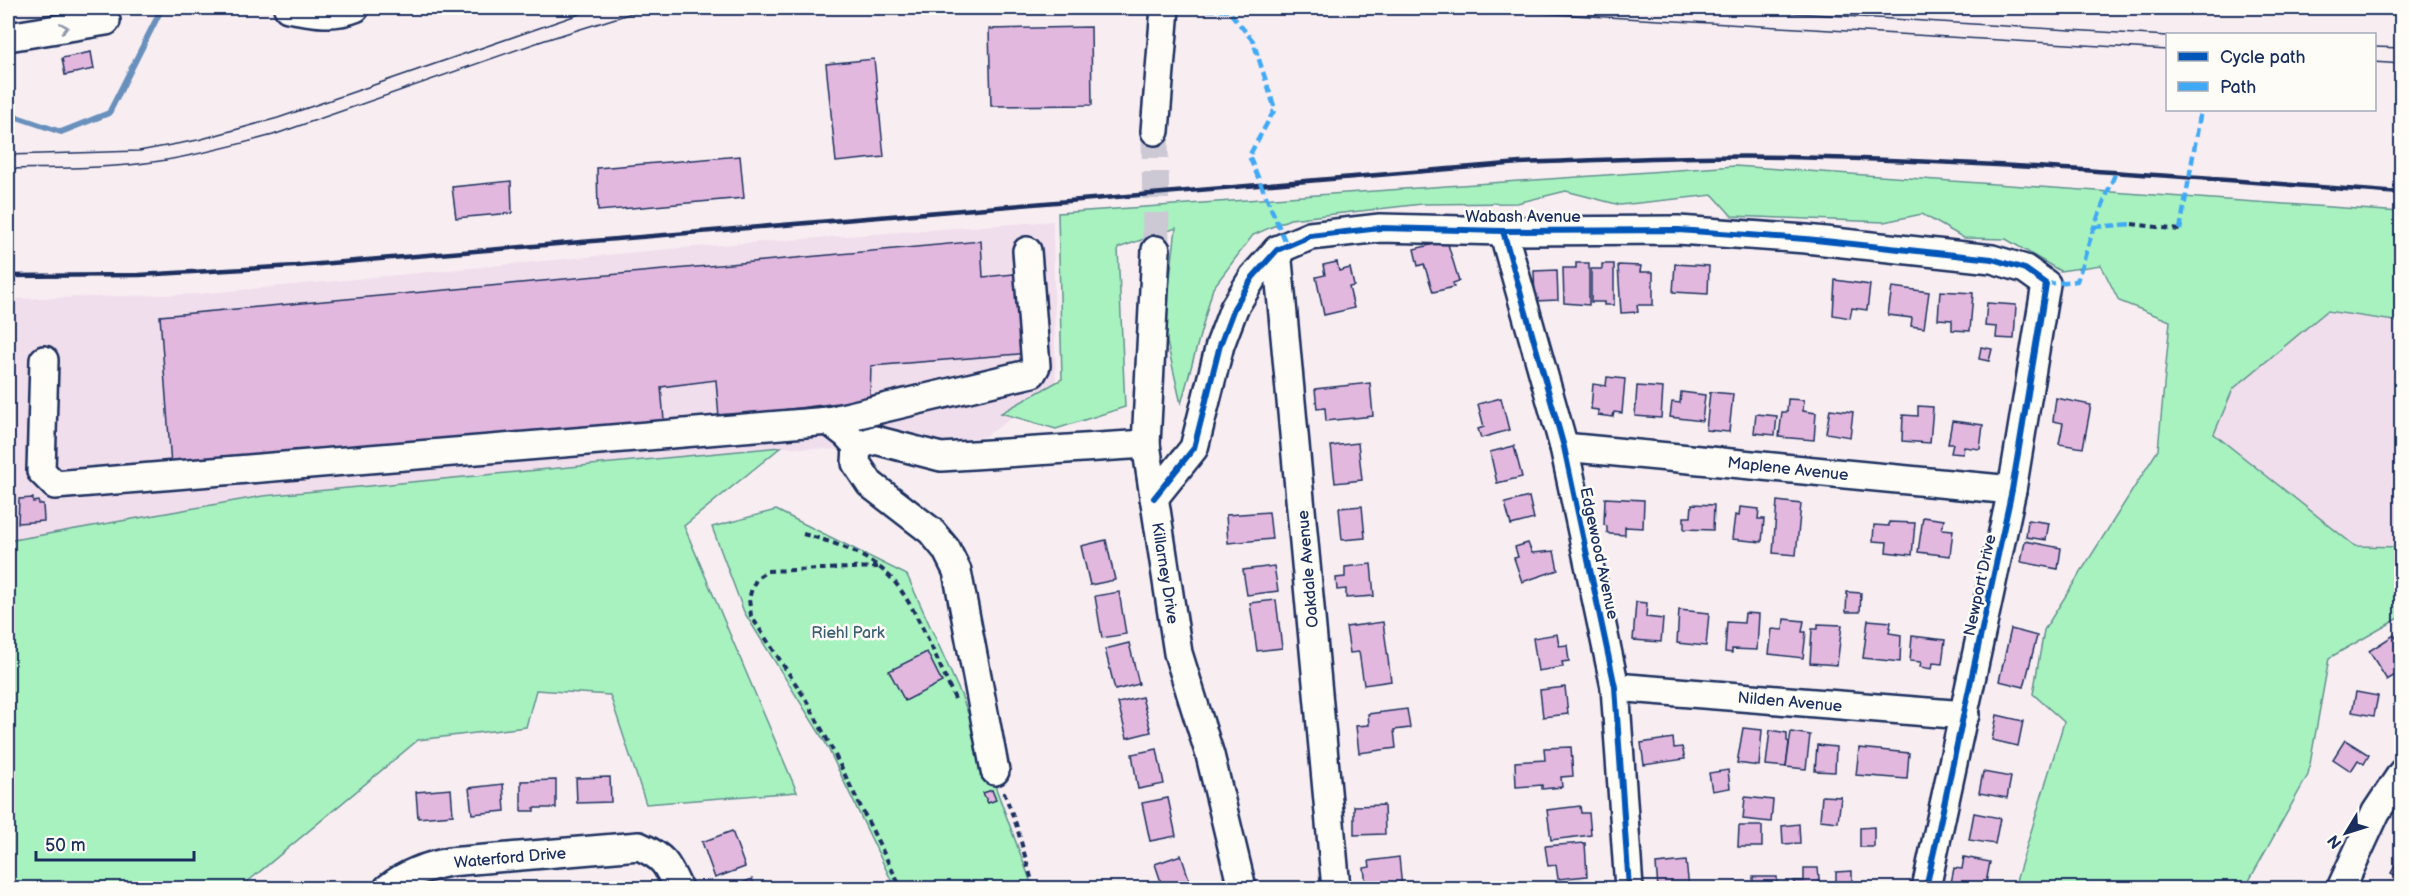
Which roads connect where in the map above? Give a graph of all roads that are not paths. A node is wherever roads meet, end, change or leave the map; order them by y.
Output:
1 (102, 8) edge
2 (288, 8) edge
3 (355, 8) edge
4 (1165, 8) edge
5 (8, 37) edge
6 (1155, 131) tunnel mouth
7 (1503, 231) junction
8 (1156, 250) tunnel mouth
9 (1277, 250) junction
10 (1027, 251) dead end
11 (2046, 284) joint
12 (44, 360) dead end
13 (829, 421) junction
14 (1146, 444) junction
15 (857, 446) junction
16 (1564, 447) junction
17 (2013, 490) junction
18 (1154, 498) junction
19 (1615, 687) junction
20 (1965, 715) junction
21 (996, 771) road end
22 (2402, 773) edge
23 (388, 888) edge
24 (678, 888) edge
25 (1242, 888) edge
26 (1336, 888) edge
27 (1629, 888) edge
28 (1926, 888) edge
29 (2341, 888) edge

5 -> 1 street
2 - 3 street
4 - 6 street
7 - 9 street, Wabash Avenue
7 - 11 street, Wabash Avenue
7 - 16 street, Edgewood Avenue
8 - 14 street, Killarney Drive
9 - 18 street, Wabash Avenue
9 - 26 street, Oakdale Avenue
10 - 13 street
11 - 17 street, Newport Drive
12 - 13 street
13 - 15 street
14 - 15 street
14 - 18 street, Killarney Drive
15 - 21 street
16 - 17 street, Maplene Avenue
16 - 19 street, Edgewood Avenue
17 - 20 street, Newport Drive
18 - 25 street, Killarney Drive
19 - 20 street, Nilden Avenue
19 - 27 street, Edgewood Avenue
20 - 28 street, Newport Drive
22 - 29 street
23 - 24 street, Waterford Drive

